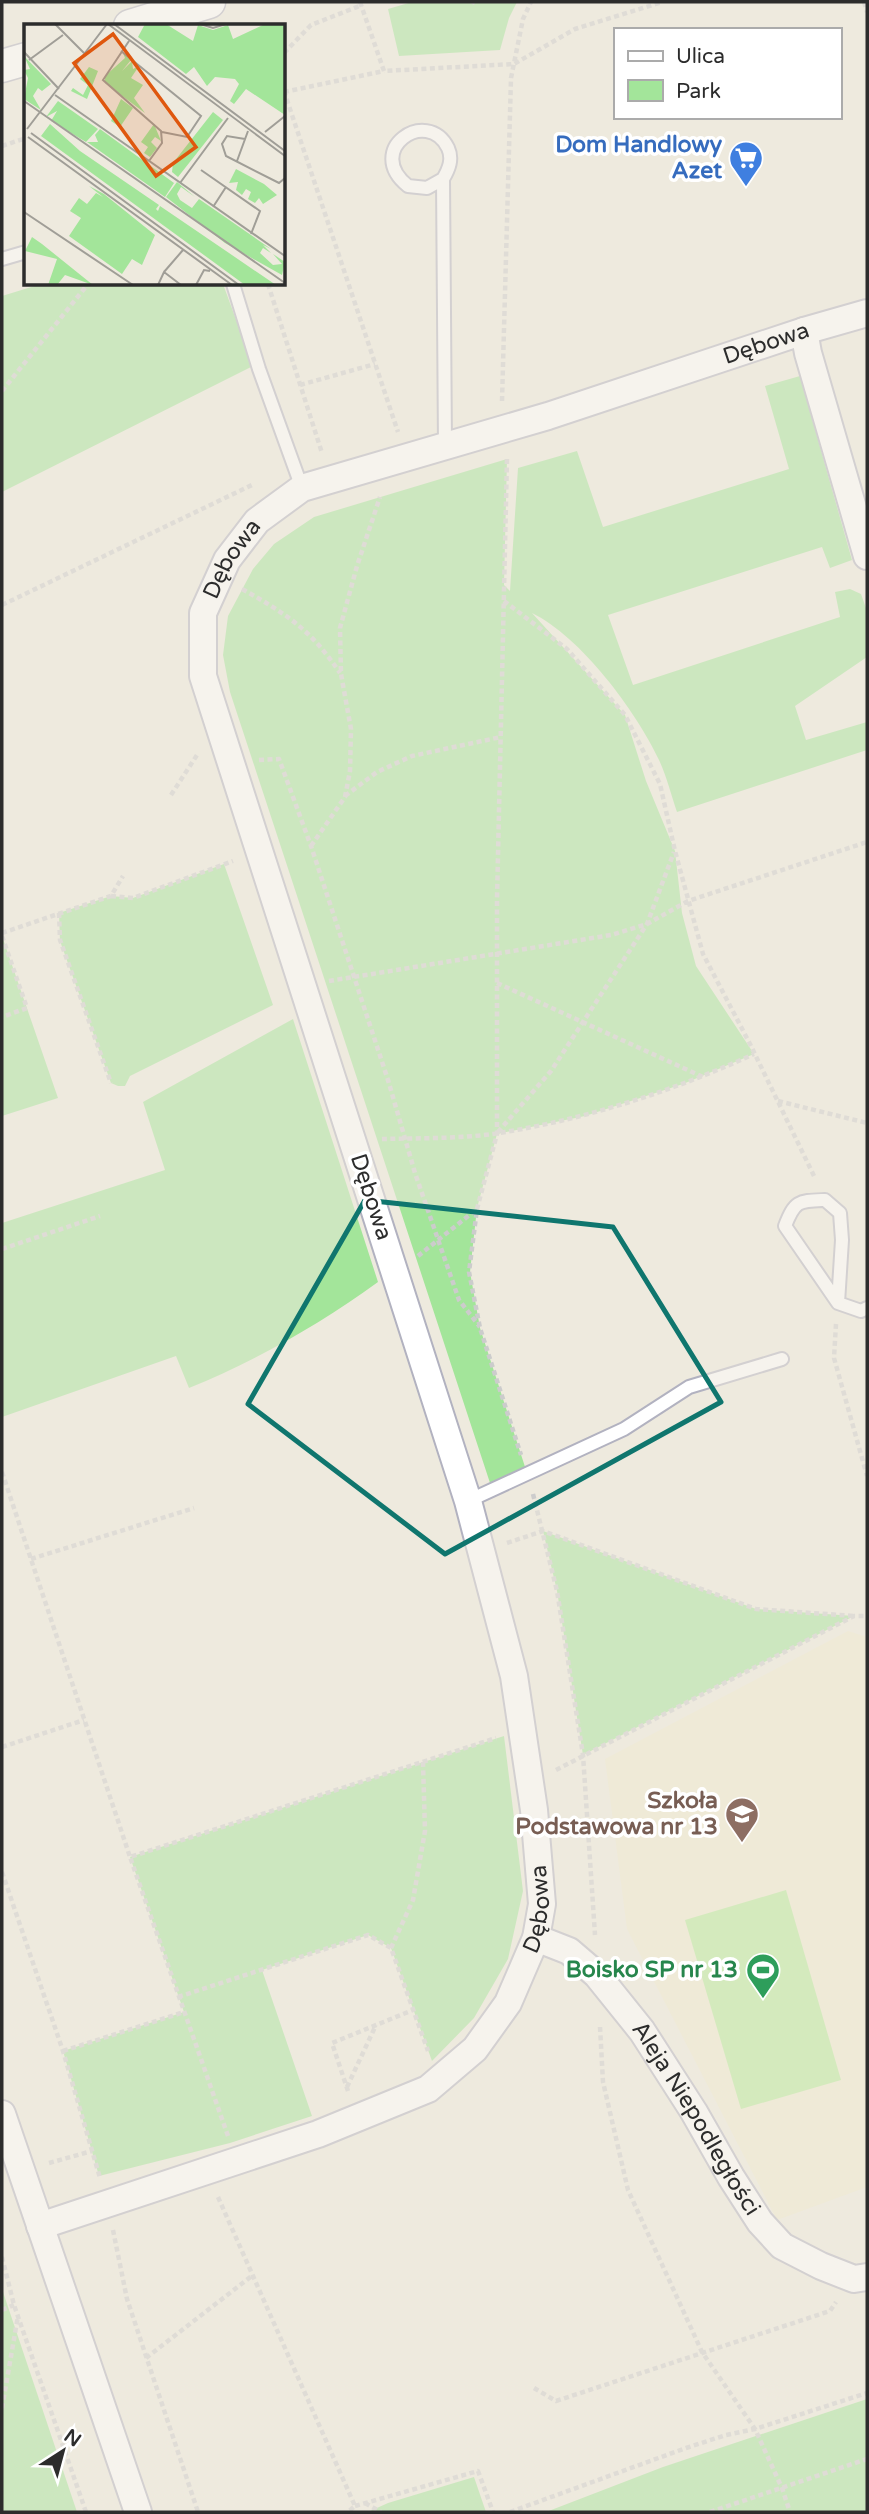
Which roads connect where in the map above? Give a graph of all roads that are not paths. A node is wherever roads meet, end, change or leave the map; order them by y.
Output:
1 (209, 2) edge
2 (137, 24) edge
3 (24, 60) edge
4 (2, 66) edge
5 (443, 179) junction
6 (24, 253) edge
7 (2, 260) edge
8 (233, 285) edge
9 (867, 313) edge
10 (804, 331) junction
11 (445, 446) junction
12 (299, 478) junction
13 (867, 556) edge
14 (838, 1303) junction
15 (867, 1308) edge
16 (782, 1359) dead end
17 (468, 1500) junction
18 (536, 1938) junction
19 (2, 2114) edge
20 (40, 2226) junction
21 (860, 2278) edge
22 (138, 2512) edge

1 - 2 street
3 - 4 street
5 - 5 lane
5 - 11 lane
6 - 7 lane
8 - 12 lane
9 - 10 street, Dębowa
10 - 11 street, Dębowa
10 - 13 street
11 - 12 street, Dębowa
12 - 17 street, Dębowa
14 - 14 lane
14 - 15 lane
16 - 17 lane
17 - 18 street, Dębowa
18 - 20 street, Dębowa
18 - 21 street, Aleja Niepodległości
19 - 20 street
20 - 22 street

